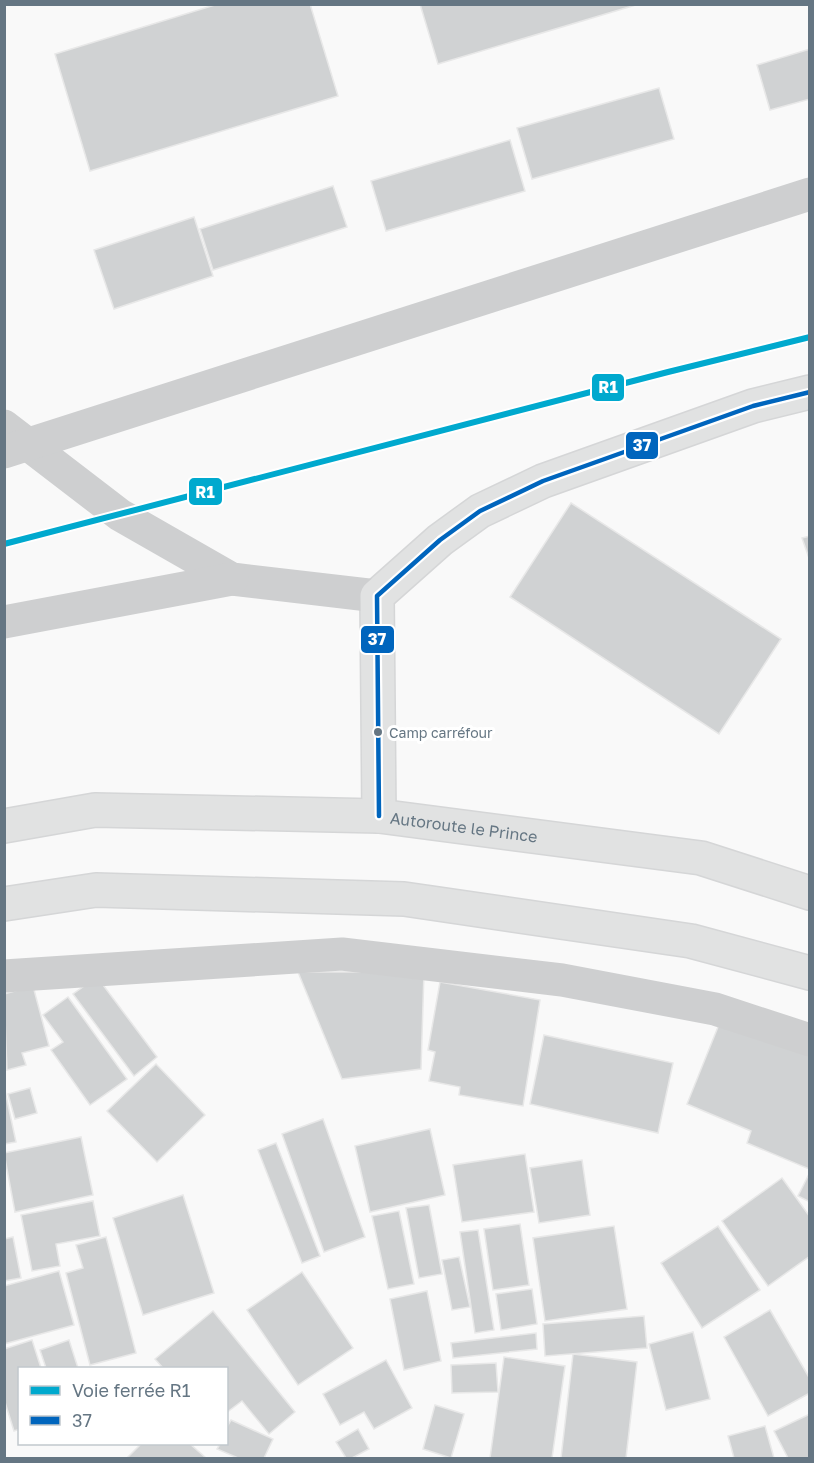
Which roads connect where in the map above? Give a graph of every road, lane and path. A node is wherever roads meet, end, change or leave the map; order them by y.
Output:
1 (810, 194) edge
2 (810, 392) edge
3 (13, 441) edge
4 (232, 579) junction
5 (377, 596) junction
6 (4, 622) edge
7 (378, 816) junction
8 (4, 826) edge
9 (810, 893) edge
10 (4, 903) edge
11 (810, 973) edge
12 (4, 976) edge
13 (810, 1040) edge

1 - 3 street
2 - 5 main road
3 - 4 street
4 - 5 street
4 - 6 street
5 - 7 main road
7 - 8 main road, Autoroute le Prince
7 - 9 main road, Autoroute le Prince
10 - 11 main road
12 - 13 street

